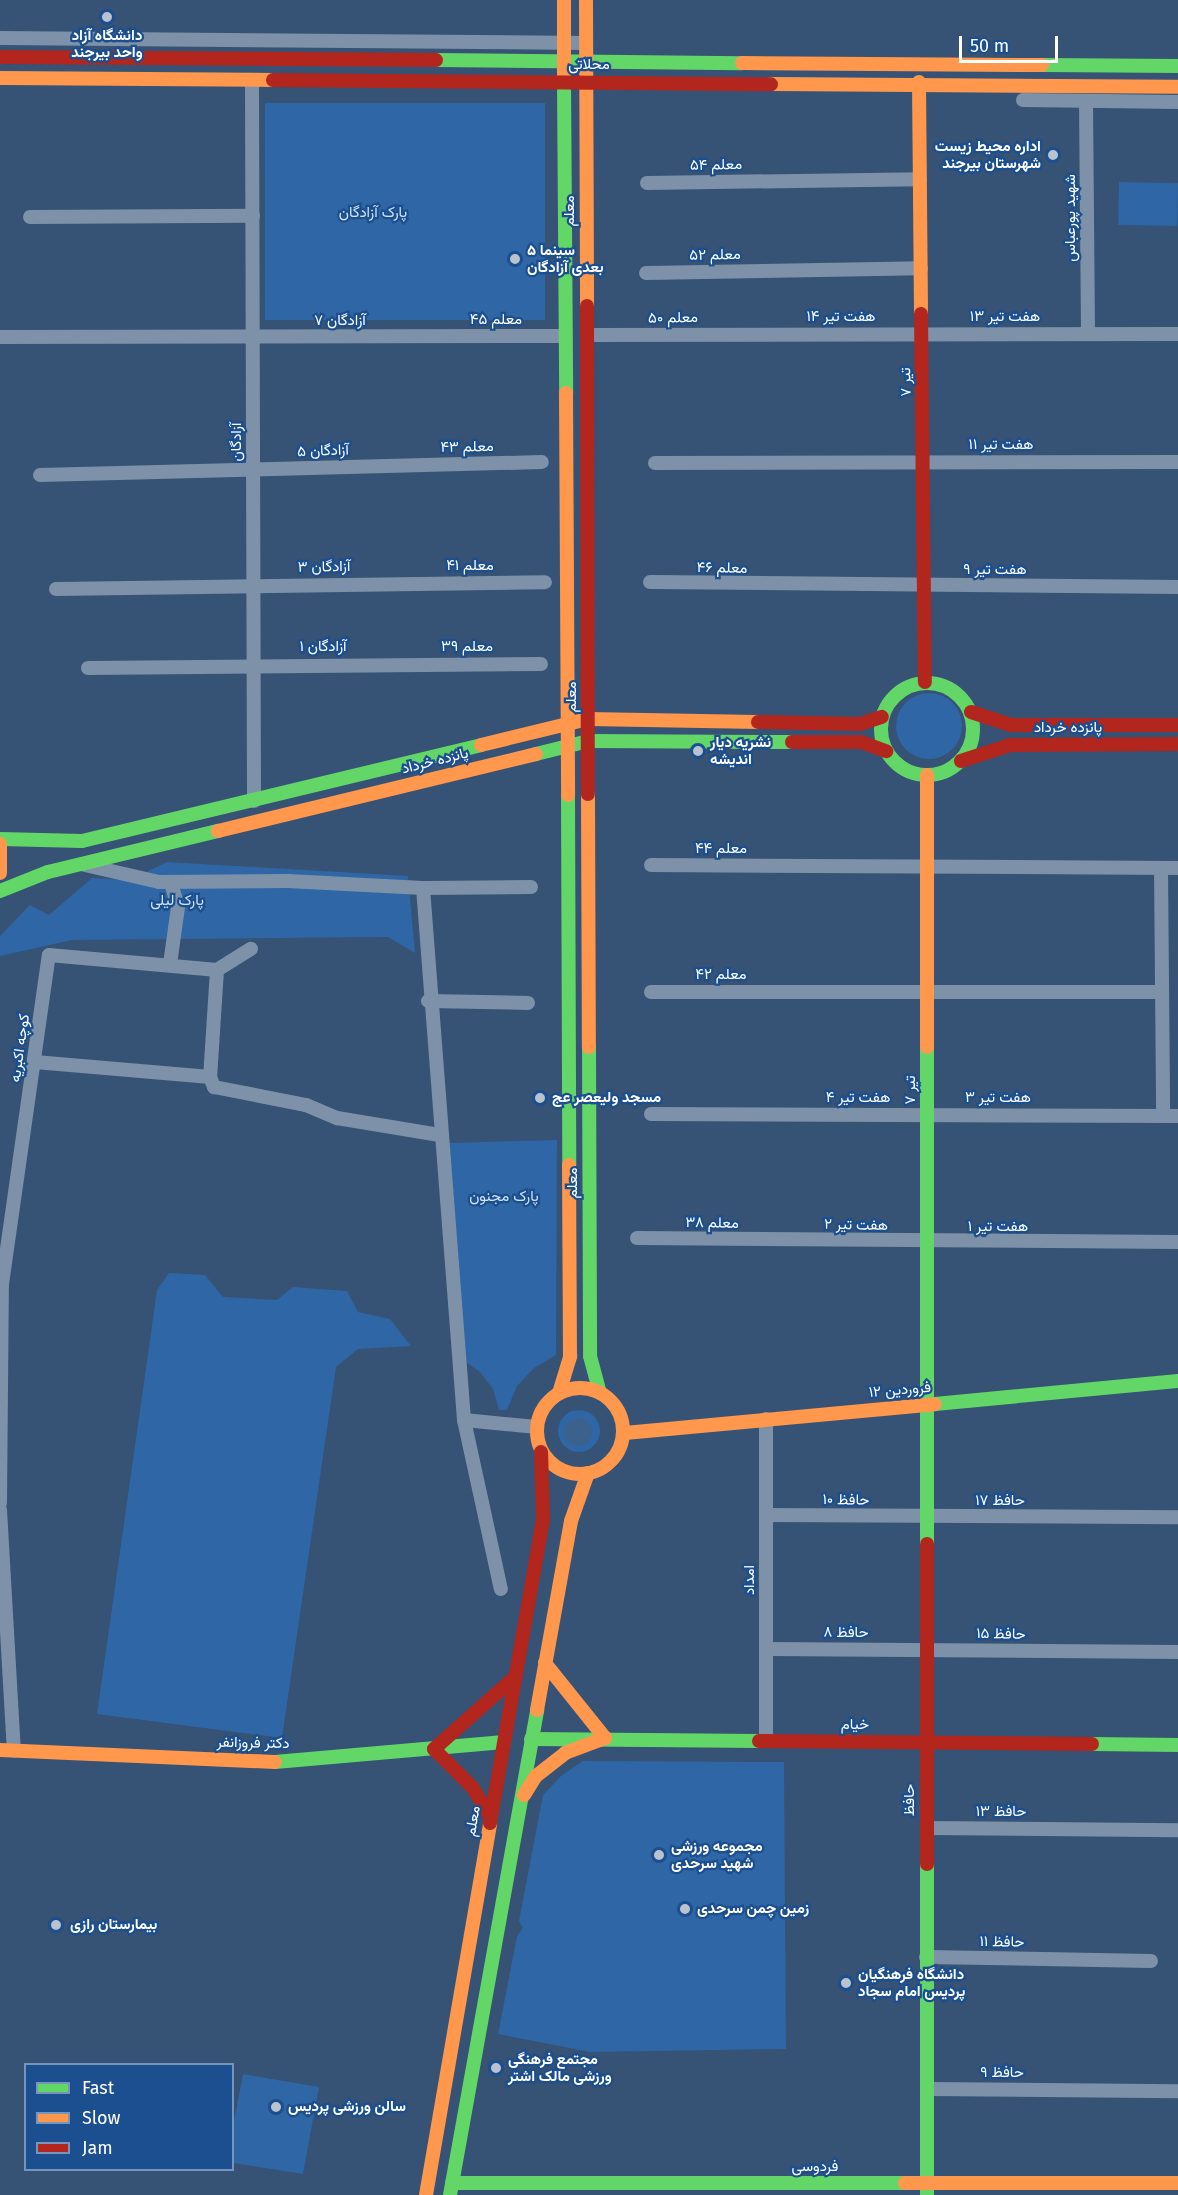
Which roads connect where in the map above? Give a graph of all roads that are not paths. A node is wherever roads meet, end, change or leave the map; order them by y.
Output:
1 (564, 0) edge
2 (586, 0) edge
3 (0, 38) edge
4 (70, 39) junction
5 (130, 40) junction
6 (564, 43) junction
7 (586, 43) junction
8 (0, 57) edge
9 (70, 57) junction
10 (130, 58) junction
11 (564, 62) junction
12 (586, 62) junction
13 (1178, 66) edge
14 (0, 78) edge
15 (564, 81) junction
16 (252, 82) junction
17 (586, 82) junction
18 (919, 82) junction
19 (1178, 87) edge
20 (1023, 100) dead end
21 (1086, 102) junction
22 (1178, 102) edge
23 (920, 179) junction
24 (647, 183) dead end
25 (252, 216) junction
26 (30, 217) dead end
27 (921, 268) junction
28 (646, 273) dead end
29 (760, 333) joint
30 (922, 333) junction
31 (1088, 334) junction
32 (1178, 334) edge
33 (587, 335) junction
34 (253, 336) junction
35 (566, 336) junction
36 (0, 337) edge
37 (426, 337) joint
38 (542, 462) dead end
39 (923, 462) junction
40 (1178, 462) edge
41 (655, 463) dead end
42 (393, 465) joint
43 (253, 470) junction
44 (40, 475) dead end
45 (395, 582) joint
46 (545, 582) dead end
47 (650, 582) dead end
48 (254, 584) junction
49 (924, 586) junction
50 (1178, 587) edge
51 (56, 589) dead end
52 (254, 664) junction
53 (393, 664) joint
54 (541, 664) dead end
55 (88, 668) dead end
56 (925, 682) junction
57 (971, 712) junction
58 (882, 717) junction
59 (588, 719) junction
60 (567, 723) junction
61 (1178, 725) edge
62 (588, 741) junction
63 (1178, 744) edge
64 (567, 746) junction
65 (886, 751) junction
66 (961, 761) junction
67 (927, 775) junction
68 (254, 801) junction
69 (0, 842) edge
70 (80, 864) junction
71 (651, 865) dead end
72 (927, 868) junction
73 (1161, 868) junction
74 (1178, 868) edge
75 (0, 873) edge
76 (171, 882) junction
77 (531, 887) dead end
78 (423, 888) junction
79 (0, 891) edge
80 (251, 949) dead end
81 (170, 964) junction
82 (217, 970) junction
83 (651, 992) dead end
84 (1162, 992) junction
85 (927, 993) junction
86 (429, 1001) junction
87 (528, 1004) dead end
88 (34, 1062) junction
89 (210, 1077) junction
90 (651, 1114) dead end
91 (927, 1115) junction
92 (1163, 1115) junction
93 (1178, 1116) edge
94 (440, 1135) junction
95 (637, 1238) dead end
96 (786, 1240) joint
97 (1178, 1242) edge
98 (926, 1243) junction
99 (1178, 1381) edge
100 (559, 1393) junction
101 (600, 1394) junction
102 (926, 1404) junction
103 (766, 1419) junction
104 (464, 1420) junction
105 (537, 1427) junction
106 (625, 1432) junction
107 (541, 1452) junction
108 (588, 1473) junction
109 (0, 1503) edge
110 (0, 1510) edge
111 (766, 1515) junction
112 (1178, 1517) edge
113 (926, 1518) junction
114 (501, 1589) dead end
115 (766, 1649) junction
116 (926, 1650) junction
117 (1178, 1652) edge
118 (545, 1663) junction
119 (516, 1676) junction
120 (605, 1738) junction
121 (531, 1739) junction
122 (766, 1740) junction
123 (504, 1742) junction
124 (926, 1742) junction
125 (1178, 1745) edge
126 (434, 1749) junction
127 (7, 1751) edge
128 (520, 1803) junction
129 (491, 1818) junction
130 (927, 1828) junction
131 (1178, 1830) edge
132 (926, 1957) junction
133 (1151, 1961) dead end
134 (927, 2089) junction
135 (1178, 2091) edge
136 (1178, 2183) edge
137 (452, 2189) edge
138 (650, 2189) edge
139 (927, 2189) edge
140 (426, 2195) edge

1 - 6 main road, معلم
2 - 7 main road, معلم
3 - 4 street
4 - 5 street
4 - 9 street
5 - 6 street
5 - 10 street
6 - 7 street
6 - 11 main road, معلم
7 - 12 main road, معلم
8 - 9 main road, محلاتی
9 - 10 main road, محلاتی
10 - 11 main road, محلاتی
11 - 12 main road, محلاتی
11 - 15 main road, معلم
12 - 13 main road, محلاتی
12 - 17 main road, معلم
14 - 16 main road, محلاتی
15 - 16 main road, محلاتی
15 - 17 main road, محلاتی
15 - 35 main road, معلم
16 - 25 street, آزادگان
17 - 18 main road, محلاتی
17 - 33 main road, معلم
18 - 19 main road, محلاتی
18 - 23 main road, ۷ تیر
20 - 21 street
21 - 22 street
21 - 31 street, شهید پورعباس
23 - 24 street, معلم ۵۴
23 - 27 main road, ۷ تیر
25 - 26 street
25 - 34 street, آزادگان
27 - 28 street, معلم ۵۲
27 - 30 main road, ۷ تیر
29 - 30 street, هفت تیر ۱۴
29 - 33 street, معلم ۵۰
30 - 31 street, هفت تیر ۱۳
30 - 39 main road, ۷ تیر
31 - 32 street, هفت تیر ۱۳
33 - 59 main road, معلم
34 - 36 street, آزادگان ۷
34 - 37 street, آزادگان ۷
34 - 43 street, آزادگان
35 - 37 street, معلم ۴۵
35 - 60 main road, معلم
38 - 42 street, معلم ۴۳
39 - 40 street, هفت تیر ۱۱
39 - 41 street, هفت تیر ۱۱
39 - 49 main road, ۷ تیر
42 - 43 street, آزادگان ۵
43 - 44 street, آزادگان ۵
43 - 48 street, آزادگان
45 - 46 street, معلم ۴۱
45 - 48 street, آزادگان ۳
47 - 49 street, معلم ۴۶
48 - 51 street, آزادگان ۳
48 - 52 street, آزادگان
49 - 50 street, هفت تیر ۹
49 - 56 main road, ۷ تیر
52 - 53 street, آزادگان ۱
52 - 55 street, آزادگان ۱
52 - 68 street, آزادگان
53 - 54 street, معلم ۳۹
56 - 57 main road
56 - 58 main road
57 - 61 main road, پانزده خرداد
57 - 66 main road
58 - 59 main road, پانزده خرداد
58 - 65 main road
59 - 60 main road, پانزده خرداد
59 - 62 main road, معلم
60 - 64 main road, معلم
60 - 68 main road, پانزده خرداد
62 - 64 main road, پانزده خرداد
62 - 65 main road, پانزده خرداد
62 - 101 main road, معلم
63 - 66 main road, پانزده خرداد
64 - 70 main road, پانزده خرداد
64 - 100 main road, معلم
65 - 67 main road
66 - 67 main road
67 - 72 main road, ۷ تیر
68 - 69 main road, پانزده خرداد
69 - 75 main road
70 - 76 street
70 - 79 main road, پانزده خرداد
71 - 72 street, معلم ۴۴
72 - 73 street, معلم ۴۴
72 - 85 main road, ۷ تیر
73 - 74 street, معلم ۴۴
73 - 84 street
76 - 78 street
76 - 81 street
77 - 78 street
78 - 86 street
80 - 82 street
81 - 82 street
81 - 88 street, کوچه اکبریه
82 - 89 street
83 - 85 street, معلم ۴۲
84 - 85 street, معلم ۴۲
84 - 92 street
85 - 91 main road, ۷ تیر
86 - 87 street
86 - 94 street
88 - 89 street
88 - 109 street, کوچه اکبریه
89 - 94 street
90 - 91 street, هفت تیر ۴
91 - 92 street, هفت تیر ۳
91 - 98 main road, ۷ تیر
92 - 93 street, هفت تیر ۳
94 - 104 street
95 - 96 street, معلم ۳۸
96 - 98 street, هفت تیر ۲
97 - 98 street, هفت تیر ۱
98 - 102 main road, ۷ تیر
99 - 102 main road, ۱۲ فروردین
100 - 101 main road
100 - 105 main road
101 - 106 main road
102 - 103 main road, ۱۲ فروردین
102 - 113 main road, حافظ
103 - 106 main road, ۱۲ فروردین
103 - 111 street, امداد
104 - 105 street
104 - 114 street
105 - 107 main road
106 - 108 main road
107 - 108 main road
107 - 119 main road, معلم
108 - 118 main road
110 - 127 street
111 - 113 street, حافظ ۱۰
111 - 115 street, امداد
112 - 113 street, حافظ ۱۷
113 - 116 main road, حافظ
115 - 116 street, حافظ ۸
115 - 122 street, امداد
116 - 117 street, حافظ ۱۵
116 - 124 main road, حافظ
118 - 120 main road
118 - 121 main road
119 - 123 main road, معلم
119 - 126 main road
120 - 121 main road, خیام
120 - 122 main road, خیام
120 - 128 main road
121 - 128 main road
122 - 124 main road, خیام
123 - 126 main road, دکتر فروزانفر
123 - 129 main road, معلم
124 - 125 main road, خیام
124 - 130 main road, حافظ
126 - 127 main road, دکتر فروزانفر
126 - 129 main road
128 - 137 main road
129 - 140 main road, معلم
130 - 131 street, حافظ ۱۳
130 - 132 main road, حافظ
132 - 133 street, حافظ ۱۱
132 - 134 main road, حافظ
134 - 135 street, حافظ ۹
134 - 139 main road, حافظ
136 - 139 main road, فردوسی
137 - 138 main road, فردوسی
138 - 139 main road, فردوسی

